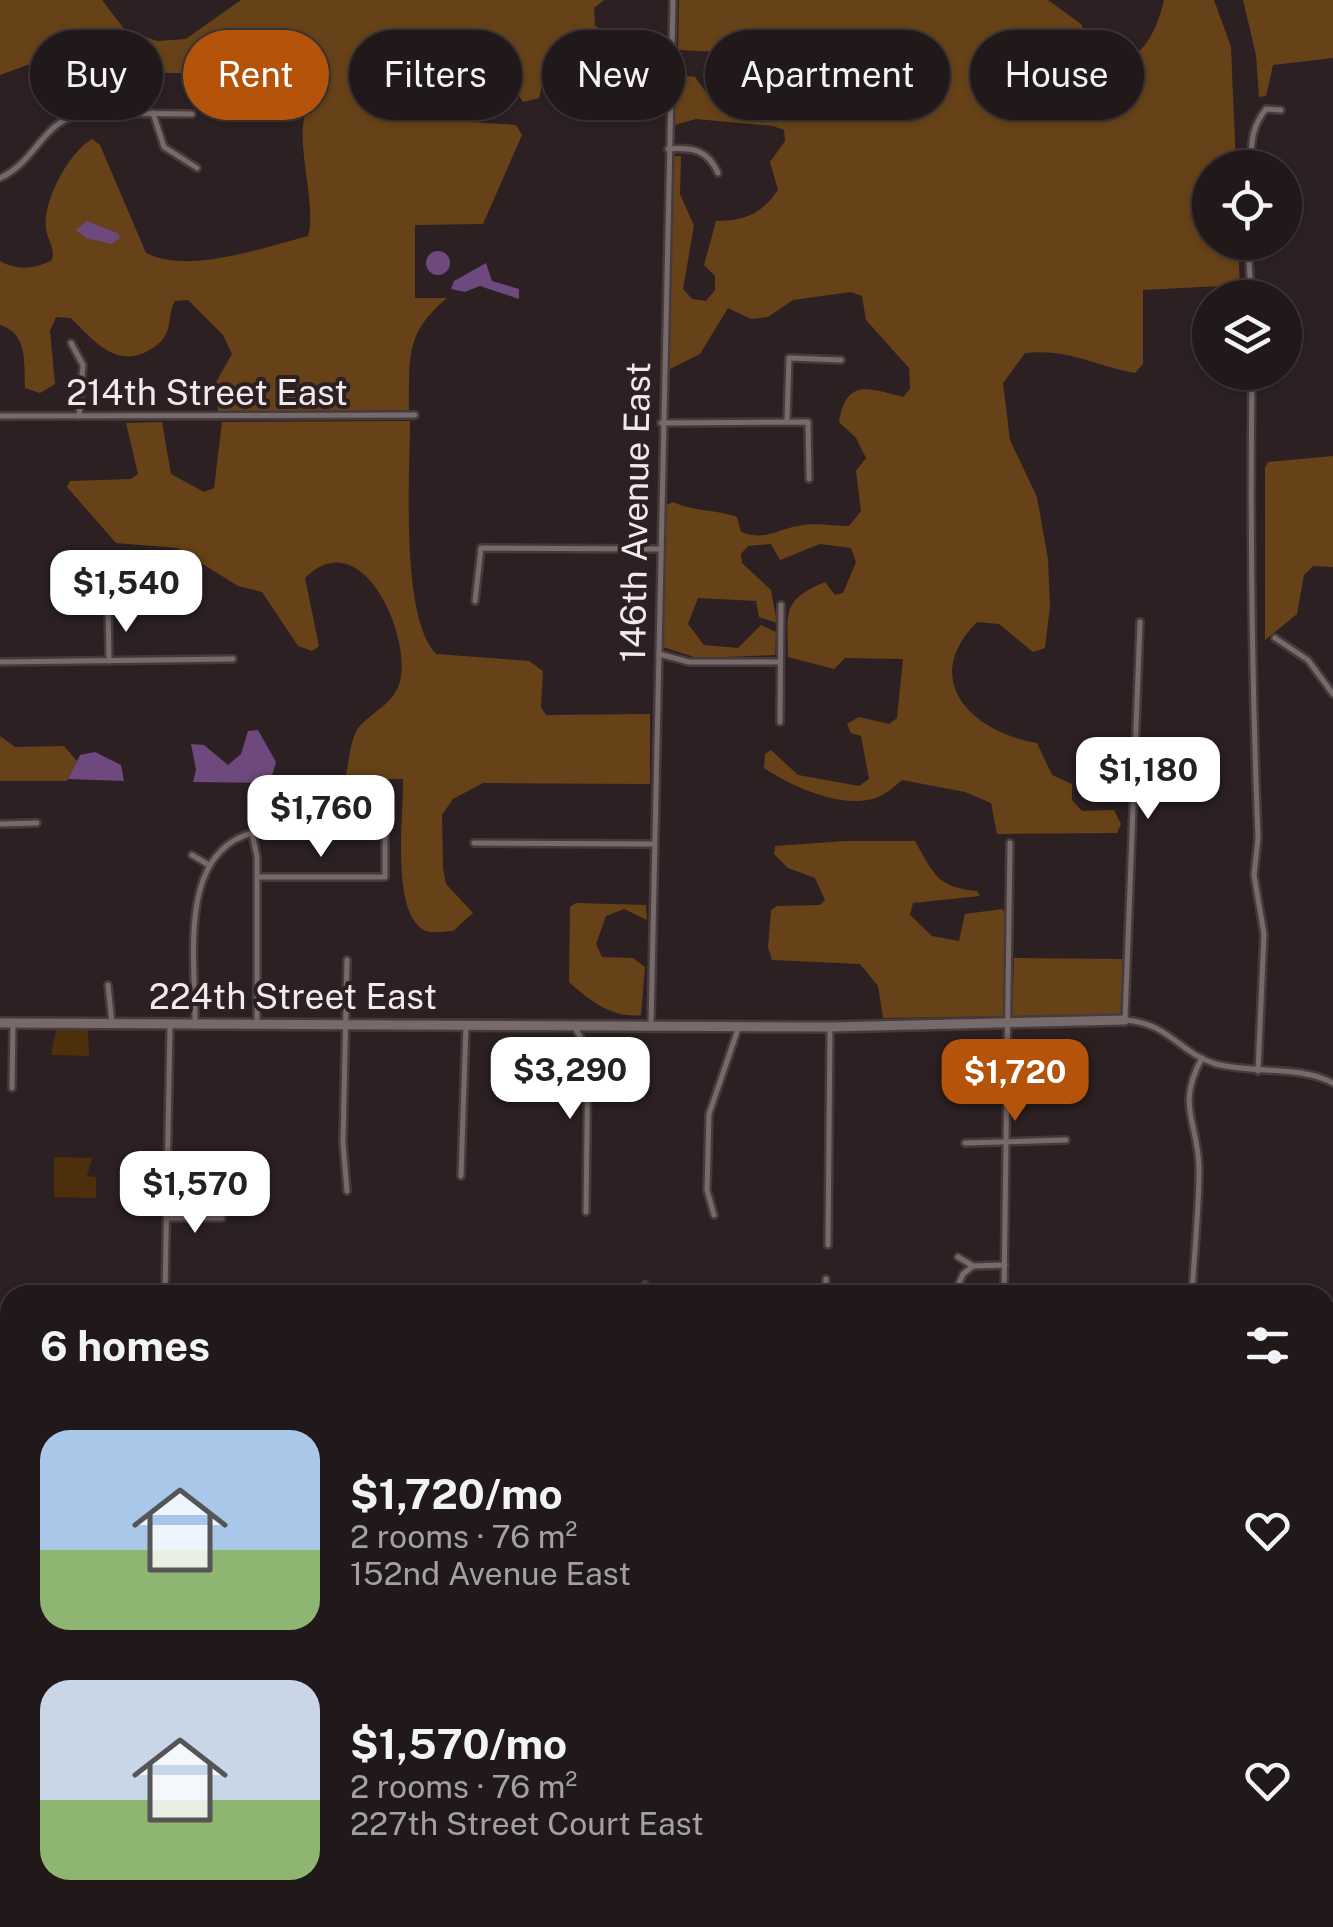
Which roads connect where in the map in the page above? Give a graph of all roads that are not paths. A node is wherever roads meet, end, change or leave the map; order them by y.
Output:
1 (673, 0) edge
2 (1281, 110) dead end
3 (63, 120) edge
4 (155, 120) edge
5 (668, 149) junction
6 (1250, 150) edge
7 (197, 168) dead end
8 (718, 174) dead end
9 (0, 178) edge
10 (71, 342) dead end
11 (841, 360) dead end
12 (1251, 390) edge
13 (0, 416) edge
14 (79, 416) junction
15 (414, 416) dead end
16 (787, 420) junction
17 (661, 423) junction
18 (809, 480) dead end
19 (660, 548) junction
20 (116, 596) dead end
21 (475, 602) dead end
22 (781, 605) dead end
23 (1140, 622) dead end
24 (1275, 638) dead end
25 (658, 654) junction
26 (234, 659) dead end
27 (108, 661) junction
28 (0, 662) edge
29 (780, 662) junction
30 (1333, 694) edge
31 (780, 722) dead end
32 (37, 823) dead end
33 (0, 824) edge
34 (252, 832) junction
35 (1010, 843) dead end
36 (474, 844) dead end
37 (653, 844) junction
38 (192, 855) dead end
39 (209, 865) junction
40 (257, 877) junction
41 (348, 960) dead end
42 (108, 985) dead end
43 (1125, 1020) junction
44 (1008, 1022) junction
45 (0, 1023) edge
46 (12, 1023) junction
47 (112, 1023) junction
48 (170, 1023) junction
49 (195, 1023) junction
50 (256, 1024) junction
51 (347, 1024) junction
52 (466, 1025) junction
53 (573, 1025) junction
54 (651, 1026) junction
55 (738, 1026) junction
56 (830, 1026) junction
57 (1202, 1058) junction
58 (1258, 1071) junction
59 (1333, 1084) edge
60 (12, 1088) dead end
61 (1066, 1140) dead end
62 (1006, 1142) junction
63 (965, 1143) dead end
64 (462, 1176) dead end
65 (347, 1192) dead end
66 (586, 1212) dead end
67 (714, 1216) dead end
68 (167, 1218) junction
69 (222, 1218) dead end
70 (828, 1244) dead end
71 (1005, 1264) junction
72 (972, 1266) junction
73 (965, 1272) junction
74 (826, 1279) dead end
75 (166, 1285) edge
76 (826, 1285) edge
77 (959, 1285) edge
78 (1004, 1285) edge
79 (1193, 1285) edge

1 - 5 street, 146th Avenue East
2 - 6 street
3 - 9 street
4 - 7 street
5 - 8 street
5 - 17 street, 146th Avenue East
10 - 14 street
11 - 16 street
12 - 58 street
13 - 14 street, 214th Street East
14 - 15 street, 214th Street East
16 - 17 street
16 - 18 street
17 - 19 street, 146th Avenue East
19 - 21 street
19 - 25 street, 146th Avenue East
20 - 27 street
22 - 29 street
23 - 43 street
24 - 30 street
25 - 29 street
25 - 37 street, 146th Avenue East
26 - 27 street
27 - 28 street
29 - 31 street
32 - 33 street
34 - 39 street
34 - 40 street
34 - 40 street
35 - 44 street
36 - 37 street
37 - 54 street, 146th Avenue East
38 - 39 street
39 - 49 street
40 - 50 street
41 - 51 street
42 - 47 street
43 - 44 street, 224th Street East
43 - 57 street
44 - 56 street, 224th Street East
44 - 62 street
45 - 46 street, 224th Street East
46 - 47 street, 224th Street East
46 - 60 street
47 - 48 street, 224th Street East
48 - 49 street, 224th Street East
48 - 68 street
49 - 50 street, 224th Street East
50 - 51 street, 224th Street East
51 - 52 street, 224th Street East
51 - 65 street
52 - 53 street, 224th Street East
52 - 64 street
53 - 54 street, 224th Street East
53 - 66 street
54 - 55 street, 224th Street East
55 - 56 street, 224th Street East
55 - 67 street
56 - 70 street
57 - 58 street
57 - 79 street
58 - 59 street
61 - 62 street
62 - 63 street
62 - 71 street
68 - 69 street
68 - 75 street
71 - 72 street
71 - 78 street
72 - 73 street
72 - 73 street
73 - 77 street
74 - 76 street

